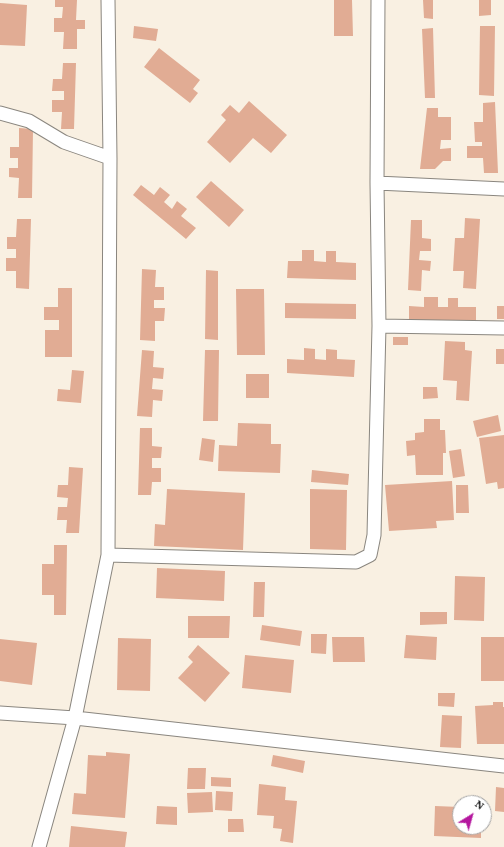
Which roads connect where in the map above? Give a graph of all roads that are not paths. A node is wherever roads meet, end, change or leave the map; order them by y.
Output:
1 (108, 0) edge
2 (378, 0) edge
3 (0, 113) edge
4 (110, 158) junction
5 (377, 182) junction
6 (504, 189) edge
7 (379, 326) junction
8 (504, 328) edge
9 (108, 554) junction
10 (0, 713) edge
11 (74, 718) junction
12 (504, 766) edge
13 (39, 847) edge

1 - 4 street
2 - 5 street
3 - 4 street
4 - 9 street
5 - 6 street
5 - 7 street
7 - 8 street
7 - 9 street
9 - 11 street
10 - 11 street
11 - 12 street
11 - 13 street

